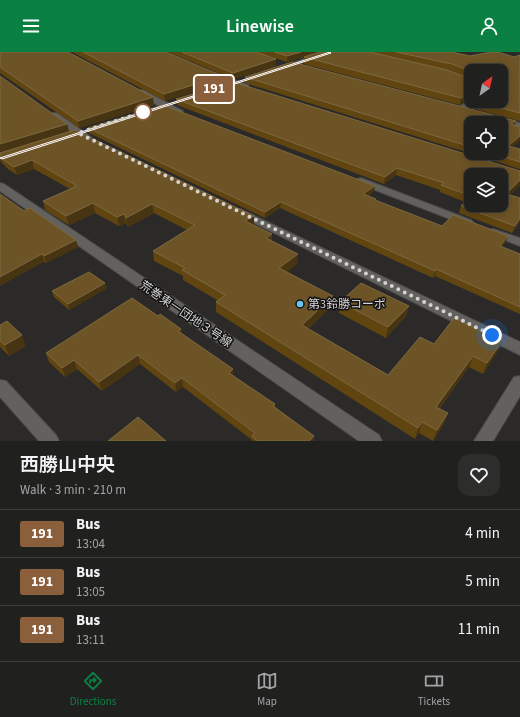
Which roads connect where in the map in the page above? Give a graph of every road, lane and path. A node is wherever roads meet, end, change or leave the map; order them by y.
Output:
1 (330, 52) edge
2 (274, 61) edge
3 (289, 65) junction
4 (307, 68) edge
5 (273, 70) edge
6 (203, 71) edge
7 (246, 79) edge
8 (229, 84) junction
9 (130, 87) edge
10 (255, 90) edge
11 (179, 100) edge
12 (164, 105) junction
13 (464, 108) edge
14 (150, 110) edge
15 (461, 110) edge
16 (48, 111) edge
17 (186, 114) edge
18 (508, 122) edge
19 (520, 125) edge
20 (92, 128) edge
21 (74, 134) junction
22 (99, 143) edge
23 (349, 177) edge
24 (0, 186) edge
25 (228, 206) edge
26 (520, 242) edge
27 (520, 349) edge
28 (520, 382) edge
29 (0, 386) edge
30 (50, 441) edge
31 (372, 441) edge
32 (482, 441) edge

1 - 3 street
2 - 3 street
3 - 4 street
3 - 5 street
6 - 8 street
7 - 8 street
8 - 10 street
9 - 12 street
11 - 12 street
12 - 14 street
12 - 17 street
13 - 15 street
16 - 21 street
18 - 19 street
20 - 21 street
21 - 22 street
23 - 26 street
24 - 31 street, 荒巻東一団地３号線
25 - 27 street
28 - 32 street
29 - 30 street

